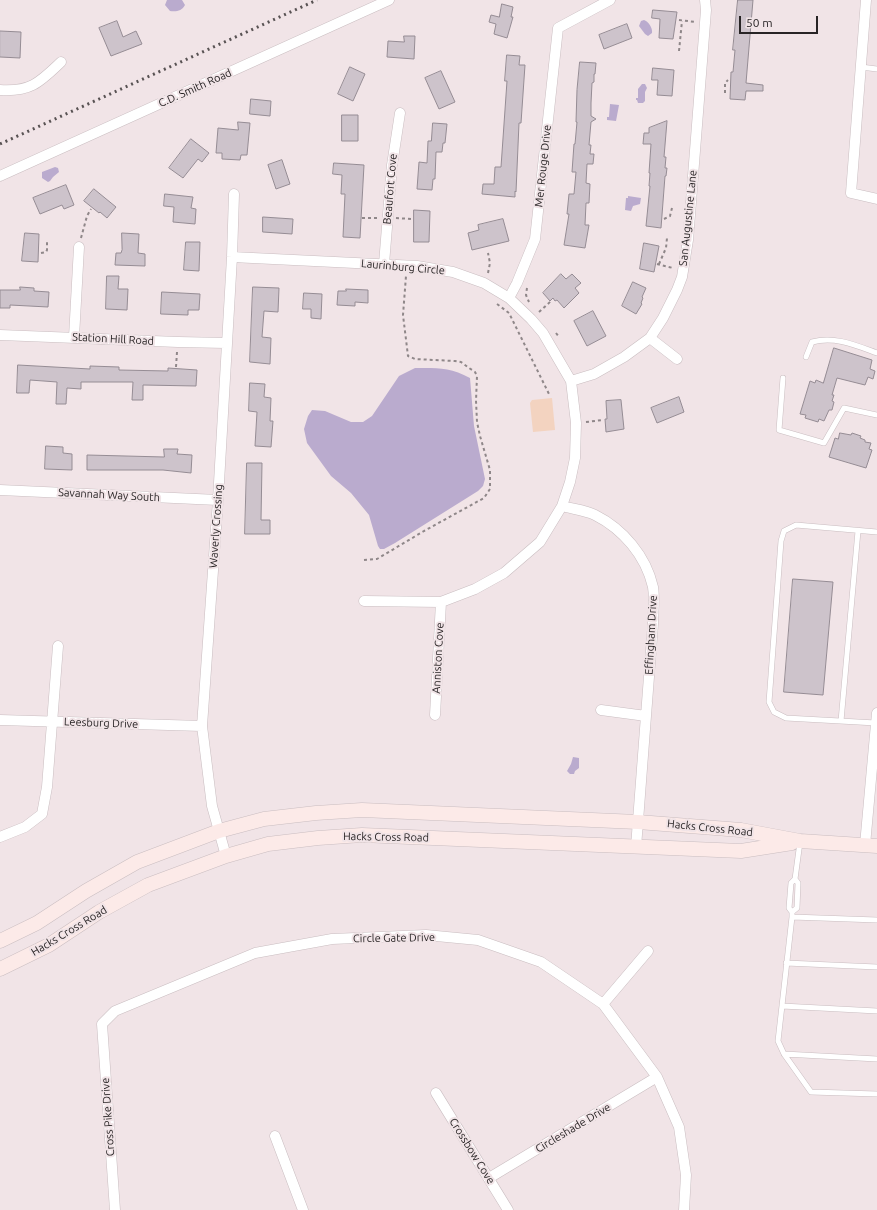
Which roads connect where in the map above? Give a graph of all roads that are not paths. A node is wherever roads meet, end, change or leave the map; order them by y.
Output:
1 (389, 0) edge
2 (610, 0) edge
3 (706, 0) edge
4 (866, 0) edge
5 (61, 62) dead end
6 (861, 67) junction
7 (877, 69) edge
8 (0, 90) edge
9 (400, 113) dead end
10 (0, 176) edge
11 (234, 194) dead end
12 (877, 200) edge
13 (79, 247) road end
14 (232, 257) junction
15 (384, 264) junction
16 (508, 298) junction
17 (0, 335) edge
18 (74, 337) junction
19 (650, 338) junction
20 (226, 343) junction
21 (877, 353) edge
22 (806, 358) dead end
23 (677, 359) dead end
24 (783, 378) dead end
25 (571, 381) junction
26 (877, 416) edge
27 (0, 490) edge
28 (218, 500) junction
29 (562, 506) junction
30 (858, 531) junction
31 (877, 532) edge
32 (364, 601) dead end
33 (440, 602) junction
34 (58, 646) dead end
35 (601, 710) dead end
36 (435, 715) dead end
37 (646, 716) junction
38 (877, 718) edge
39 (0, 720) edge
40 (841, 721) junction
41 (52, 722) junction
42 (202, 726) junction
43 (874, 775) edge
44 (638, 822) junction
45 (219, 831) junction
46 (0, 837) edge
47 (800, 841) junction
48 (871, 845) edge
49 (636, 847) junction
50 (226, 856) junction
51 (792, 914) junction
52 (877, 920) edge
53 (0, 941) edge
54 (648, 950) dead end
55 (786, 963) junction
56 (877, 967) edge
57 (0, 969) edge
58 (603, 1004) junction
59 (782, 1006) junction
60 (877, 1011) edge
61 (102, 1024) joint
62 (784, 1054) junction
63 (877, 1059) edge
64 (657, 1077) junction
65 (436, 1093) dead end
66 (877, 1094) edge
67 (275, 1136) dead end
68 (489, 1178) junction
69 (115, 1210) edge
70 (303, 1210) edge
71 (508, 1210) edge
72 (684, 1210) edge

1 - 10 street, C.D. Smith Road
2 - 16 street, Mer Rouge Drive
3 - 19 street, San Augustine Lane
4 - 6 street
5 - 8 street
6 - 7 lane
6 - 12 street
9 - 15 street, Beaufort Cove
11 - 14 street, Waverly Crossing
13 - 18 street
14 - 15 street, Laurinburg Circle
14 - 20 street, Waverly Crossing
15 - 16 street, Laurinburg Circle
16 - 25 street, Laurinburg Circle
17 - 18 street, Station Hill Road
18 - 20 street, Station Hill Road
19 - 23 street
19 - 25 street, San Augustine Lane
20 - 28 street, Waverly Crossing
21 - 22 lane
24 - 26 lane
25 - 29 street, Laurinburg Circle
27 - 28 street, Savannah Way South
28 - 42 street, Waverly Crossing
29 - 33 street, Laurinburg Circle
29 - 37 street, Effingham Drive
30 - 31 lane
30 - 40 lane
30 - 40 lane
32 - 33 street, Laurinburg Circle
33 - 36 street, Anniston Cove
34 - 41 street
35 - 37 street
37 - 44 street, Effingham Drive
38 - 40 lane
38 - 43 street
39 - 41 street, Leesburg Drive
41 - 42 street, Leesburg Drive
41 - 46 street
42 - 45 street, Waverly Crossing
43 - 48 street
44 - 45 main road, Hacks Cross Road
44 - 47 main road, Hacks Cross Road
44 - 49 street, Effingham Drive
45 - 50 street, Waverly Crossing
45 - 53 main road, Hacks Cross Road
47 - 48 main road, Hacks Cross Road
47 - 49 main road, Hacks Cross Road
47 - 51 lane
49 - 50 main road, Hacks Cross Road
50 - 57 main road, Hacks Cross Road
51 - 52 lane
51 - 55 lane
54 - 58 street
55 - 56 lane
55 - 59 lane
58 - 61 street, Circle Gate Drive
58 - 64 street, Circle Gate Drive
59 - 60 lane
59 - 62 lane
61 - 69 street, Cross Pike Drive
62 - 63 lane
62 - 66 lane
64 - 68 street, Circleshade Drive
64 - 72 street, Circle Gate Drive
65 - 68 street, Crossbow Cove
67 - 70 street
68 - 71 street, Crossbow Cove

